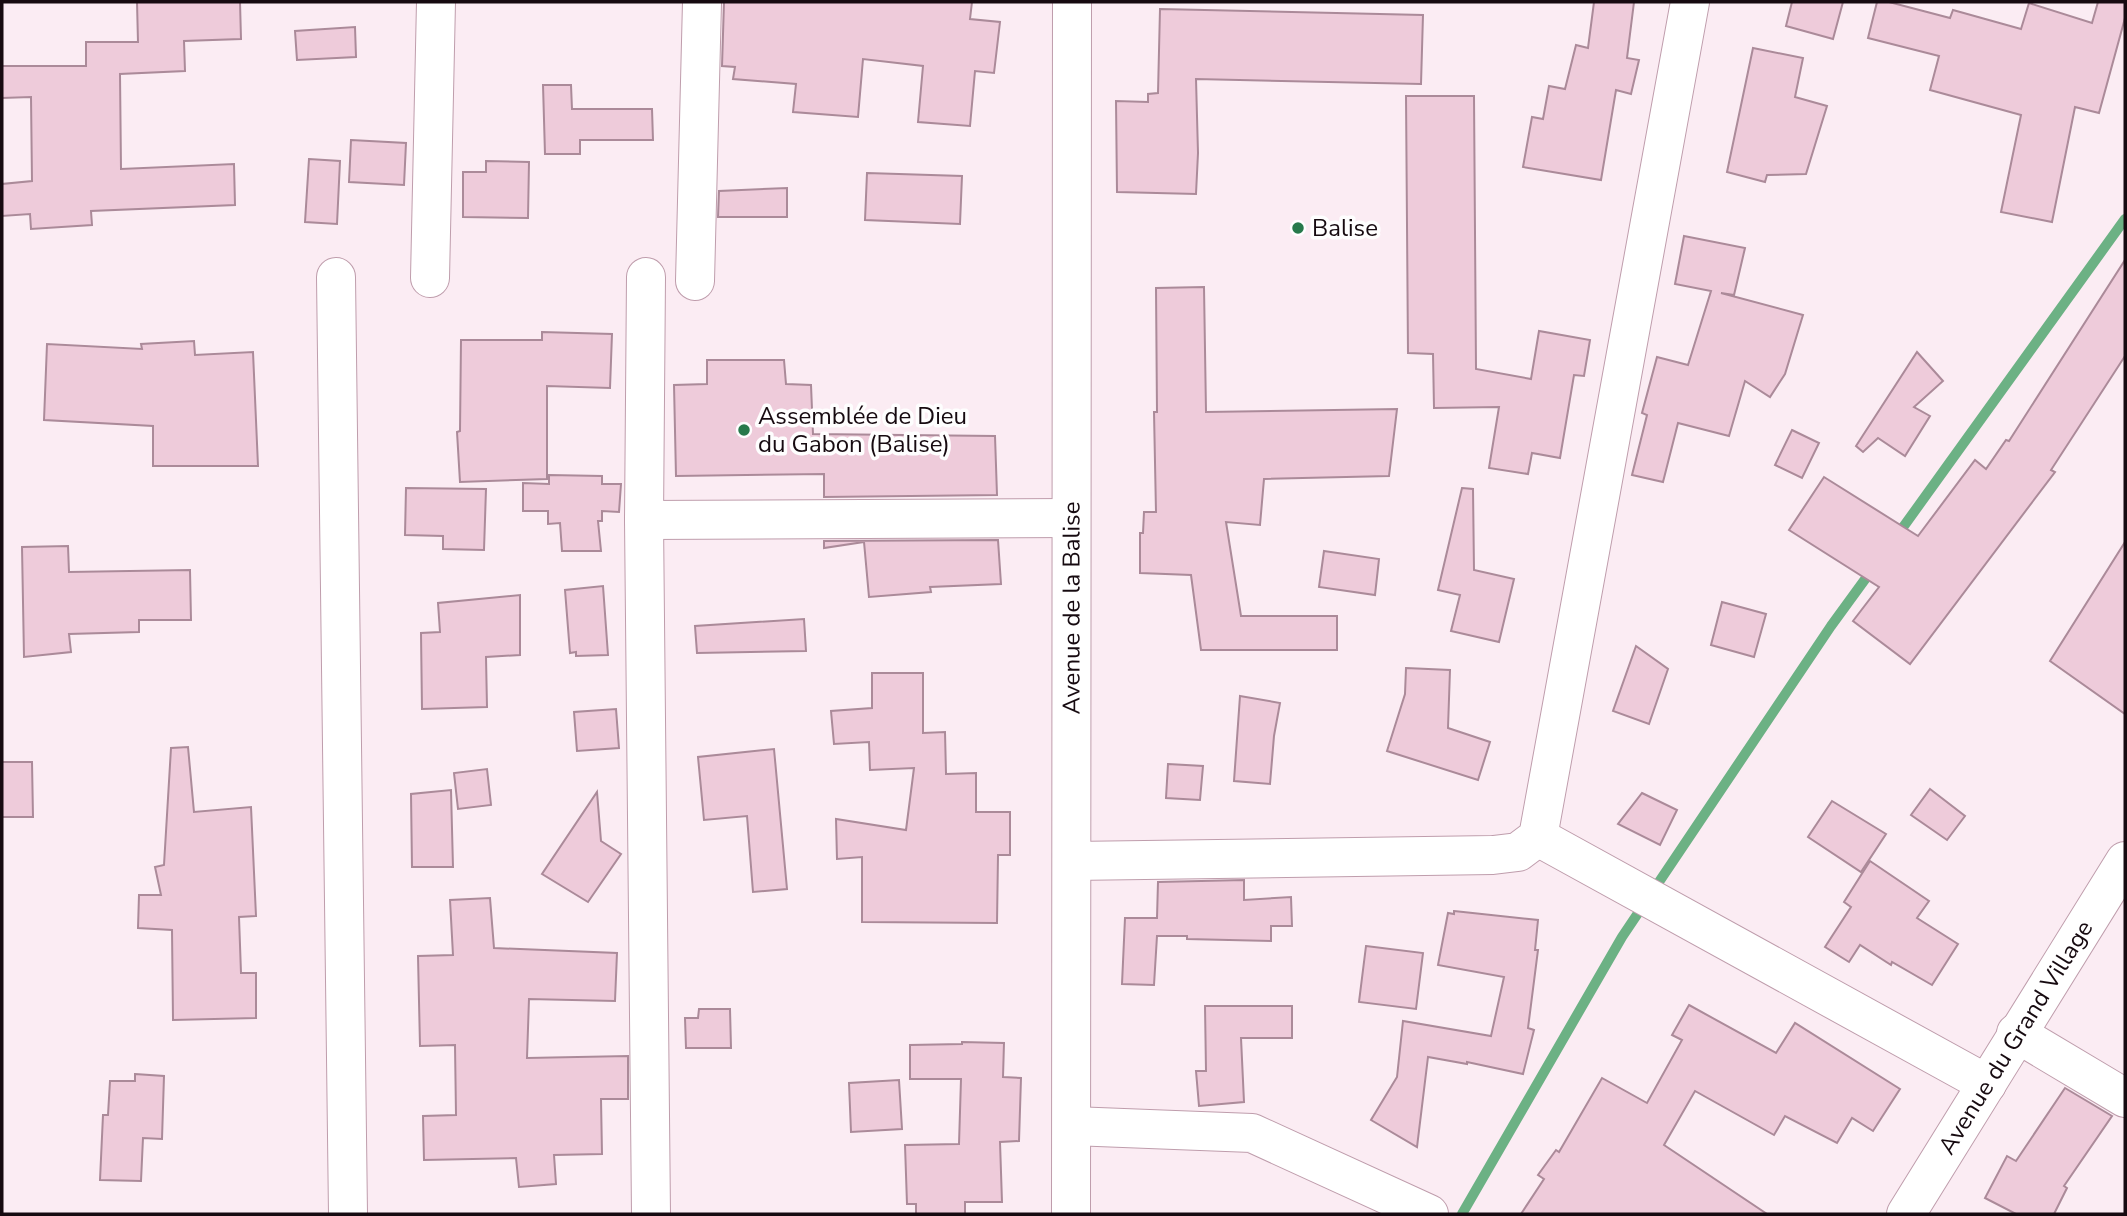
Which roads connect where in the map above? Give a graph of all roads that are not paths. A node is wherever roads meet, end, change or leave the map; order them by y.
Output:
1 (436, 2) edge
2 (702, 2) edge
3 (1072, 2) edge
4 (1690, 2) edge
5 (336, 277) dead end
6 (646, 277) dead end
7 (430, 278) dead end
8 (695, 281) dead end
9 (1071, 518) junction
10 (644, 520) junction
11 (1538, 837) junction
12 (1072, 861) junction
13 (2125, 861) edge
14 (2017, 1033) junction
15 (1987, 1084) junction
16 (2125, 1098) edge
17 (1072, 1126) junction
18 (348, 1214) edge
19 (651, 1214) edge
20 (1071, 1214) edge
21 (1429, 1214) edge
22 (1906, 1214) edge

1 - 7 street
2 - 8 street
3 - 9 street, Avenue de la Balise
4 - 11 street
5 - 18 street
6 - 10 street
9 - 10 street
9 - 12 street, Avenue de la Balise
10 - 19 street
11 - 12 street
11 - 15 street
12 - 17 street, Avenue de la Balise
13 - 14 street, Avenue du Grand Village
14 - 15 street, Avenue du Grand Village
14 - 16 street
15 - 22 street, Avenue du Grand Village
17 - 20 street, Avenue de la Balise
17 - 21 street

